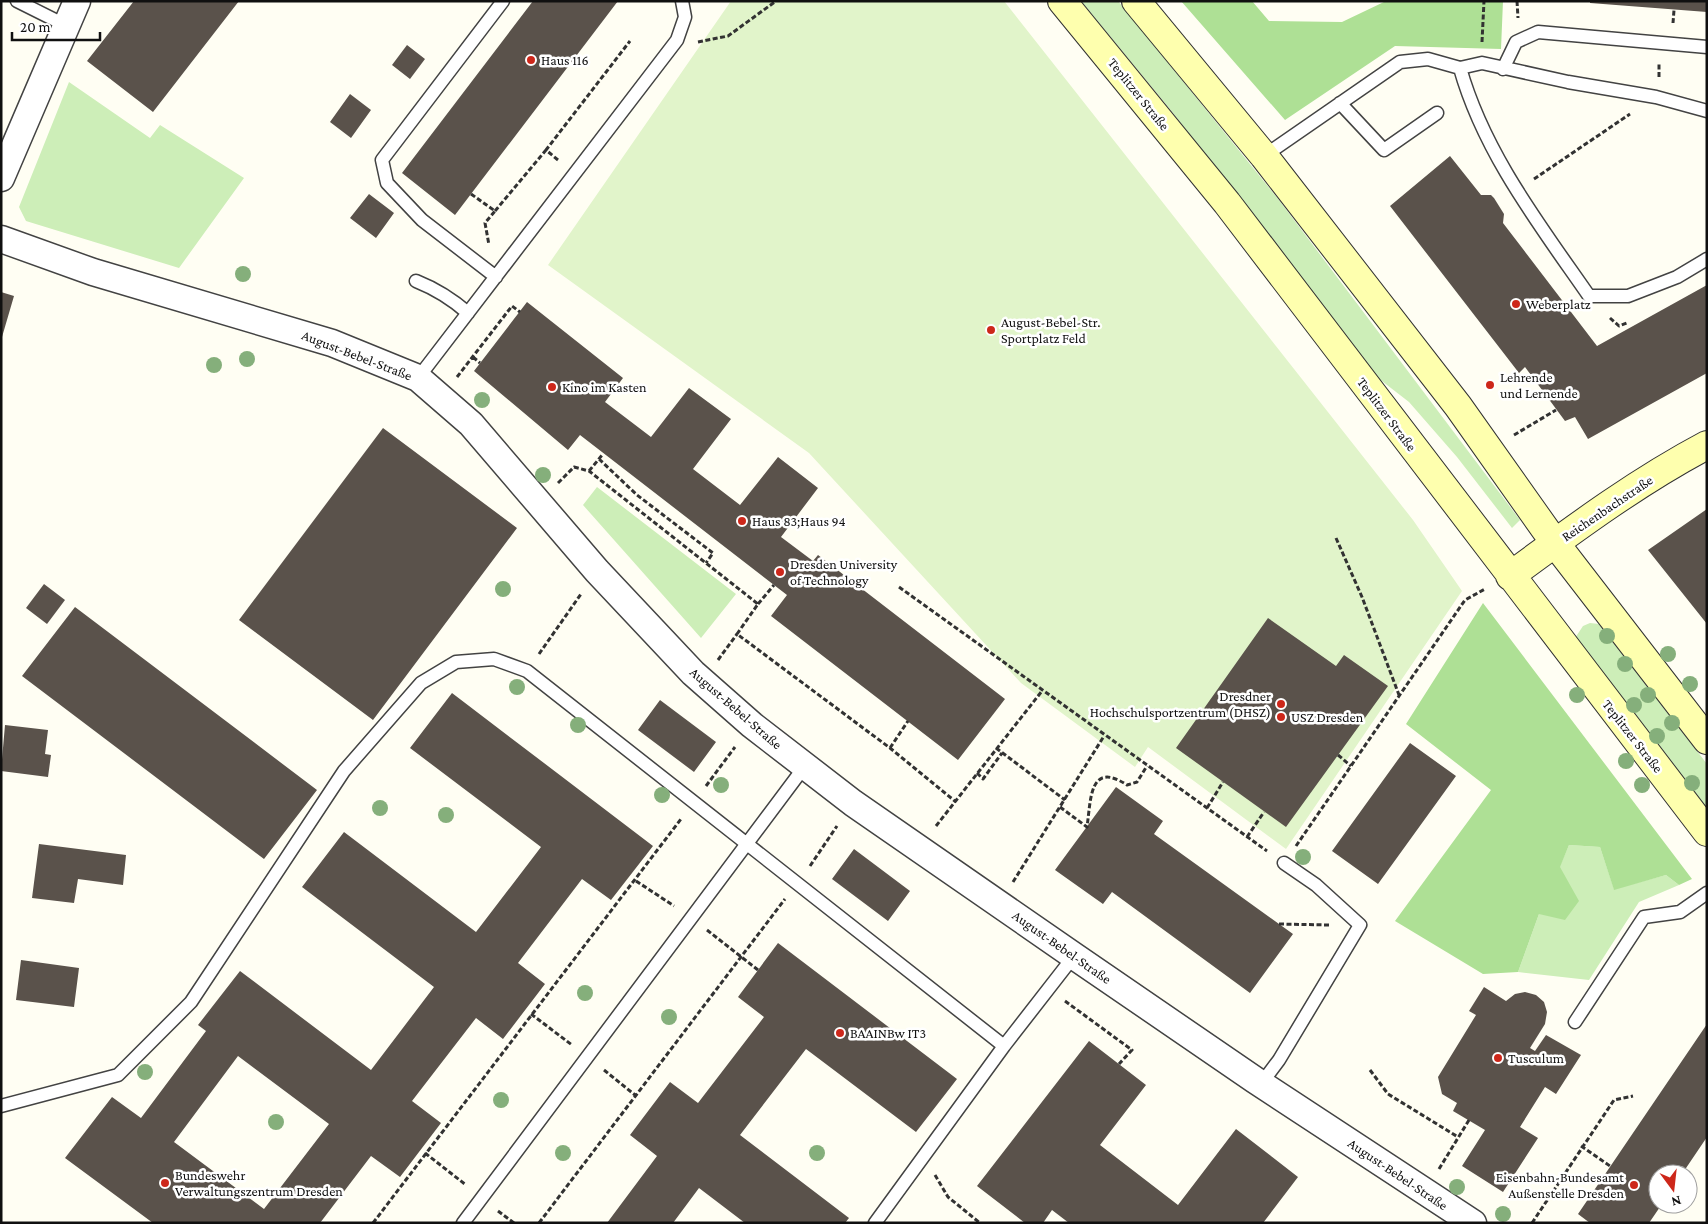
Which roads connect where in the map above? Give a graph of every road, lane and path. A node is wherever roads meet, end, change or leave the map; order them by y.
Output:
1 (17, 1) edge
2 (77, 1) edge
3 (503, 1) edge
4 (682, 1) edge
5 (776, 1) edge
6 (1062, 1) edge
7 (1136, 1) edge
8 (1484, 1) edge
9 (1518, 1) edge
10 (1518, 25) dead end
11 (67, 26) junction
12 (1483, 32) dead end
13 (677, 40) junction
14 (630, 41) dead end
15 (1707, 47) edge
16 (1460, 68) junction
17 (1503, 69) junction
18 (1656, 97) junction
19 (1340, 103) junction
20 (1707, 111) edge
21 (1437, 113) dead end
22 (546, 150) junction
23 (1264, 156) junction
24 (574, 172) junction
25 (1, 178) edge
26 (1516, 191) junction
27 (471, 194) dead end
28 (494, 211) junction
29 (1, 239) edge
30 (1707, 259) edge
31 (496, 277) junction
32 (416, 281) dead end
33 (520, 312) dead end
34 (468, 313) junction
35 (1627, 323) dead end
36 (1619, 326) dead end
37 (473, 357) junction
38 (480, 364) dead end
39 (464, 369) dead end
40 (418, 378) junction
41 (1556, 410) dead end
42 (1525, 430) dead end
43 (1707, 445) edge
44 (604, 454) dead end
45 (600, 459) junction
46 (589, 471) junction
47 (538, 503) junction
48 (1336, 538) dead end
49 (1555, 543) junction
50 (706, 563) junction
51 (597, 572) junction
52 (1510, 576) junction
53 (774, 585) dead end
54 (899, 587) dead end
55 (758, 604) junction
56 (527, 671) junction
57 (1042, 691) junction
58 (1400, 696) junction
59 (908, 721) dead end
60 (752, 725) junction
61 (1104, 736) junction
62 (1707, 740) edge
63 (890, 748) junction
64 (996, 748) junction
65 (1002, 754) junction
66 (1338, 755) dead end
67 (805, 766) junction
68 (1147, 766) junction
69 (1351, 766) junction
70 (977, 773) junction
71 (1223, 782) dead end
72 (1065, 800) junction
73 (694, 802) junction
74 (853, 803) junction
75 (1060, 807) junction
76 (1208, 808) junction
77 (1264, 812) dead end
78 (1707, 832) edge
79 (1247, 837) junction
80 (1253, 841) dead end
81 (748, 844) junction
82 (1284, 863) joint
83 (1015, 878) dead end
84 (636, 881) junction
85 (798, 884) junction
86 (654, 892) dead end
87 (1707, 893) edge
88 (1279, 924) dead end
89 (1360, 925) junction
90 (725, 944) dead end
91 (1074, 956) junction
92 (741, 958) junction
93 (758, 970) dead end
94 (1071, 1006) dead end
95 (531, 1014) junction
96 (1575, 1022) dead end
97 (551, 1029) dead end
98 (1004, 1046) junction
99 (1119, 1064) dead end
100 (1370, 1070) dead end
101 (616, 1080) dead end
102 (1261, 1084) junction
103 (635, 1095) junction
104 (1633, 1096) dead end
105 (1, 1106) edge
106 (1469, 1120) dead end
107 (1458, 1137) junction
108 (1581, 1146) junction
109 (425, 1153) junction
110 (923, 1155) junction
111 (1443, 1163) dead end
112 (1610, 1166) dead end
113 (446, 1170) dead end
114 (373, 1223) edge
115 (463, 1223) edge
116 (539, 1223) edge
117 (874, 1223) edge
118 (980, 1223) edge
119 (1473, 1223) edge
120 (1532, 1223) edge

1 - 11 lane
2 - 11 street
3 - 31 lane
4 - 13 lane
5 - 13 path
6 - 52 main road, Teplitzer Straße
7 - 23 main road
8 - 12 path
9 - 10 path
11 - 25 street
13 - 24 lane
14 - 22 path
15 - 17 lane
16 - 17 lane
16 - 19 lane
16 - 26 lane
17 - 18 lane
18 - 20 lane
18 - 26 path
19 - 21 lane
19 - 23 lane
22 - 24 path
22 - 28 path
23 - 49 main road
24 - 31 lane
26 - 30 lane
27 - 28 path
28 - 31 path
29 - 40 street, August-Bebel-Straße
31 - 34 lane
32 - 34 lane
33 - 37 path
34 - 40 lane
35 - 36 path
37 - 38 path
37 - 39 path
40 - 47 street, August-Bebel-Straße
41 - 42 path
43 - 49 main road, Reichenbachstraße
44 - 45 path
45 - 46 path
45 - 50 path
46 - 47 path
46 - 50 path
47 - 51 street, August-Bebel-Straße
48 - 58 path
49 - 52 main road, Reichenbachstraße
49 - 62 main road
50 - 55 path
51 - 56 path
51 - 60 street, August-Bebel-Straße
52 - 58 path
52 - 78 main road, Teplitzer Straße
53 - 55 path
54 - 57 path
55 - 63 path
56 - 73 lane
56 - 105 lane
57 - 61 path
57 - 64 path
58 - 69 path
59 - 63 path
60 - 67 street, August-Bebel-Straße
60 - 73 path
61 - 68 path
61 - 72 path
63 - 70 path
64 - 65 path
64 - 70 path
65 - 70 path
65 - 72 path
66 - 69 path
67 - 74 street, August-Bebel-Straße
67 - 81 lane
68 - 75 path
68 - 76 path
69 - 82 path
71 - 76 path
72 - 75 path
73 - 81 lane
73 - 84 path
74 - 85 path
74 - 91 street, August-Bebel-Straße
75 - 83 path
76 - 79 path
77 - 79 path
79 - 80 path
81 - 85 lane
81 - 115 lane
82 - 89 lane
84 - 86 path
84 - 95 path
85 - 92 path
85 - 98 lane
87 - 96 lane
88 - 89 path
89 - 102 lane
90 - 92 path
91 - 98 lane
91 - 102 street, August-Bebel-Straße
92 - 93 path
92 - 103 path
94 - 99 path
95 - 97 path
95 - 109 path
98 - 110 lane
100 - 107 path
101 - 103 path
102 - 119 street, August-Bebel-Straße
103 - 116 path
104 - 108 path
106 - 107 path
107 - 111 path
108 - 112 path
108 - 120 path
109 - 113 path
109 - 114 path
110 - 117 lane
110 - 118 path

